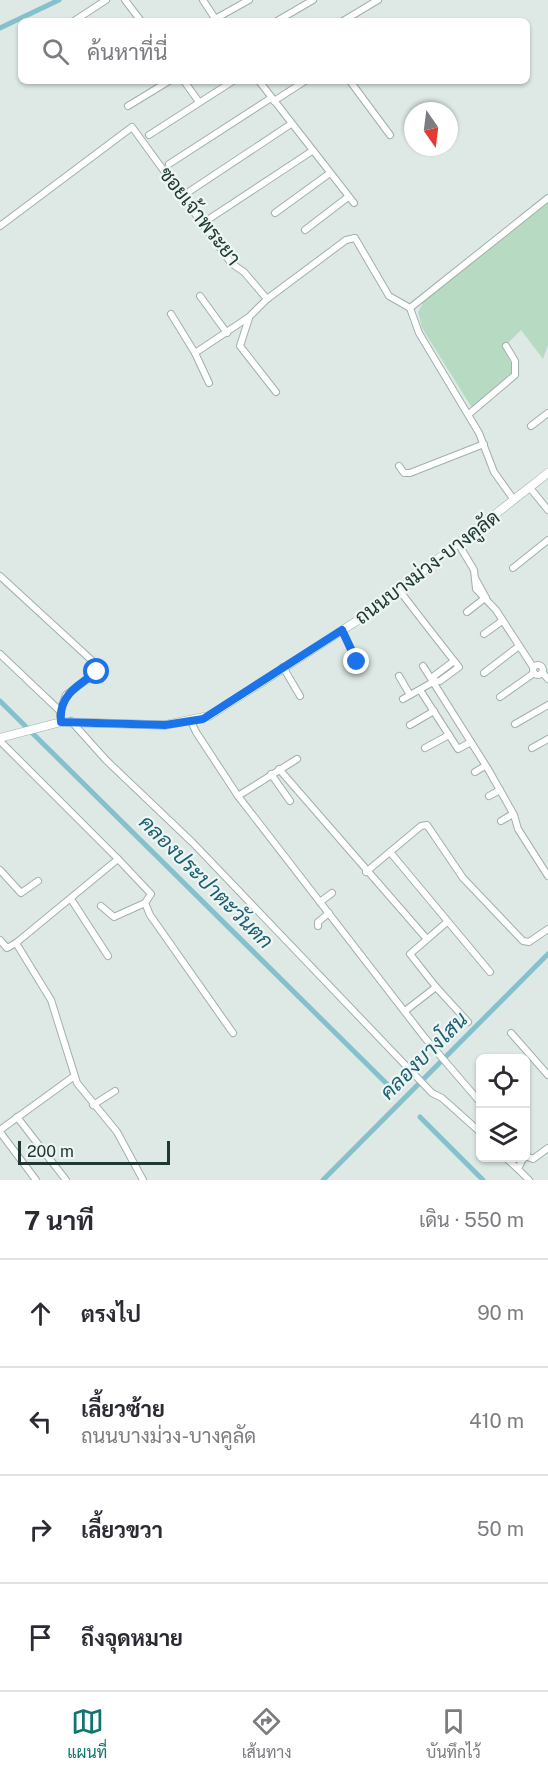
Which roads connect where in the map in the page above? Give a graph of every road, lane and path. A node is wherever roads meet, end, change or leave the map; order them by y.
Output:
1 (106, 0) edge
2 (125, 0) edge
3 (203, 0) edge
4 (249, 0) edge
5 (313, 0) edge
6 (378, 0) edge
7 (79, 18) edge
8 (139, 18) edge
9 (215, 18) edge
10 (219, 18) edge
11 (282, 18) edge
12 (348, 18) edge
13 (164, 84) edge
14 (186, 84) edge
15 (228, 84) edge
16 (260, 84) edge
17 (300, 84) edge
18 (356, 84) edge
19 (272, 100) junction
20 (199, 102) junction
21 (128, 106) dead end
22 (291, 124) junction
23 (149, 135) dead end
24 (390, 135) dead end
25 (312, 151) junction
26 (169, 164) dead end
27 (330, 173) junction
28 (190, 191) dead end
29 (348, 197) junction
30 (548, 198) edge
31 (354, 203) dead end
32 (275, 213) dead end
33 (209, 219) dead end
34 (0, 226) edge
35 (306, 230) dead end
36 (200, 296) dead end
37 (267, 299) junction
38 (410, 308) junction
39 (171, 314) dead end
40 (249, 317) junction
41 (227, 333) junction
42 (506, 346) dead end
43 (195, 353) junction
44 (209, 382) dead end
45 (276, 392) dead end
46 (548, 413) edge
47 (469, 414) junction
48 (531, 426) dead end
49 (484, 444) junction
50 (399, 466) dead end
51 (548, 473) edge
52 (530, 488) junction
53 (514, 500) junction
54 (548, 510) edge
55 (548, 540) edge
56 (459, 545) junction
57 (513, 568) dead end
58 (0, 576) edge
59 (399, 590) junction
60 (486, 599) junction
61 (467, 612) dead end
62 (502, 621) junction
63 (342, 630) junction
64 (484, 634) dead end
65 (519, 646) junction
66 (0, 654) edge
67 (454, 661) junction
68 (357, 662) dead end
69 (423, 666) dead end
70 (283, 667) junction
71 (534, 670) junction
72 (484, 672) dead end
73 (399, 676) dead end
74 (548, 679) edge
75 (433, 682) junction
76 (420, 690) junction
77 (300, 696) dead end
78 (500, 697) dead end
79 (548, 705) edge
80 (60, 711) junction
81 (434, 711) junction
82 (71, 721) junction
83 (57, 722) junction
84 (191, 722) junction
85 (515, 724) dead end
86 (410, 725) dead end
87 (449, 735) junction
88 (0, 739) edge
89 (548, 739) edge
90 (471, 742) junction
91 (424, 748) dead end
92 (532, 748) dead end
93 (297, 759) dead end
94 (485, 766) junction
95 (279, 769) junction
96 (475, 772) dead end
97 (271, 774) junction
98 (500, 790) junction
99 (489, 795) dead end
100 (238, 796) junction
101 (290, 801) dead end
102 (513, 814) junction
103 (501, 821) dead end
104 (390, 852) junction
105 (118, 860) junction
106 (0, 870) edge
107 (366, 872) junction
108 (548, 876) edge
109 (38, 881) dead end
110 (332, 893) dead end
111 (70, 899) junction
112 (320, 902) junction
113 (146, 903) junction
114 (101, 906) dead end
115 (329, 913) junction
116 (447, 922) junction
117 (318, 926) dead end
118 (548, 929) edge
119 (426, 938) junction
120 (0, 940) edge
121 (16, 943) junction
122 (108, 956) dead end
123 (490, 972) dead end
124 (436, 987) junction
125 (405, 1011) junction
126 (468, 1022) dead end
127 (511, 1033) dead end
128 (233, 1034) dead end
129 (548, 1075) edge
130 (74, 1077) junction
131 (115, 1091) dead end
132 (476, 1097) edge
133 (93, 1105) junction
134 (17, 1117) junction
135 (476, 1128) edge
136 (0, 1131) edge
137 (548, 1148) edge
138 (530, 1158) edge
139 (510, 1162) edge
140 (522, 1162) edge
141 (518, 1169) junction
142 (36, 1180) edge
143 (66, 1180) edge
144 (144, 1180) edge
145 (529, 1180) edge

1 - 7 street
2 - 8 street
3 - 9 street
4 - 10 street
5 - 11 street
6 - 12 street
13 - 21 street
14 - 20 street
15 - 20 street
16 - 19 street
17 - 19 street
18 - 24 street
19 - 22 street
19 - 26 street
20 - 23 street
22 - 25 street
22 - 28 street
25 - 27 street
25 - 33 street
27 - 29 street
27 - 32 street
29 - 31 street
29 - 35 street
30 - 38 street
34 - 37 street, ซอยเจ้าพระยา
36 - 41 street
37 - 38 street
37 - 40 street
38 - 47 street
39 - 43 street
40 - 41 street
40 - 45 street
41 - 43 street
42 - 47 street
43 - 44 street
46 - 48 street
47 - 49 street
49 - 50 street
49 - 53 street
51 - 52 street, ถนนบางม่วง-บางคูลัด
52 - 53 street, ถนนบางม่วง-บางคูลัด
52 - 54 street
53 - 56 street, ถนนบางม่วง-บางคูลัด
55 - 57 street
56 - 59 street, ถนนบางม่วง-บางคูลัด
56 - 60 street
58 - 80 street
59 - 63 street, ถนนบางม่วง-บางคูลัด
59 - 67 street
60 - 61 street
60 - 62 street
62 - 64 street
62 - 65 street
63 - 68 street
63 - 70 street, ถนนบางม่วง-บางคูลัด
65 - 71 street
65 - 72 street
66 - 80 street
67 - 75 street
67 - 75 street
69 - 75 street
70 - 77 street
70 - 84 street, ถนนบางม่วง-บางคูลัด
71 - 74 street
71 - 78 street
73 - 76 street
75 - 76 street
75 - 90 street
76 - 81 street
79 - 85 street
80 - 83 street
81 - 86 street
81 - 87 street
82 - 83 street, ถนนบางม่วง-บางคูลัด
82 - 84 street, ถนนบางม่วง-บางคูลัด
82 - 135 street
83 - 88 street, ถนนบางม่วง-บางคูลัด
84 - 100 street
87 - 90 street
87 - 91 street
88 - 105 street
89 - 92 street
90 - 94 street
93 - 95 street
94 - 96 street
94 - 98 street
95 - 97 street
95 - 107 street
97 - 100 street
97 - 101 street
98 - 99 street
98 - 102 street
100 - 112 street
102 - 103 street
102 - 108 street
104 - 107 street
104 - 116 street
104 - 118 street
105 - 111 street
105 - 113 street
106 - 109 street
107 - 119 street
110 - 112 street
111 - 121 street
111 - 122 street
112 - 115 street
113 - 114 street
113 - 128 street
115 - 117 street
115 - 125 street
116 - 119 street
116 - 123 street
119 - 124 street
120 - 121 street
121 - 130 street
124 - 125 street
124 - 126 street
125 - 132 street
127 - 129 street
130 - 133 street
130 - 134 street
131 - 133 street
133 - 144 street
134 - 136 street
134 - 143 street
136 - 142 street
137 - 138 street
139 - 141 street
140 - 141 street
141 - 145 street

